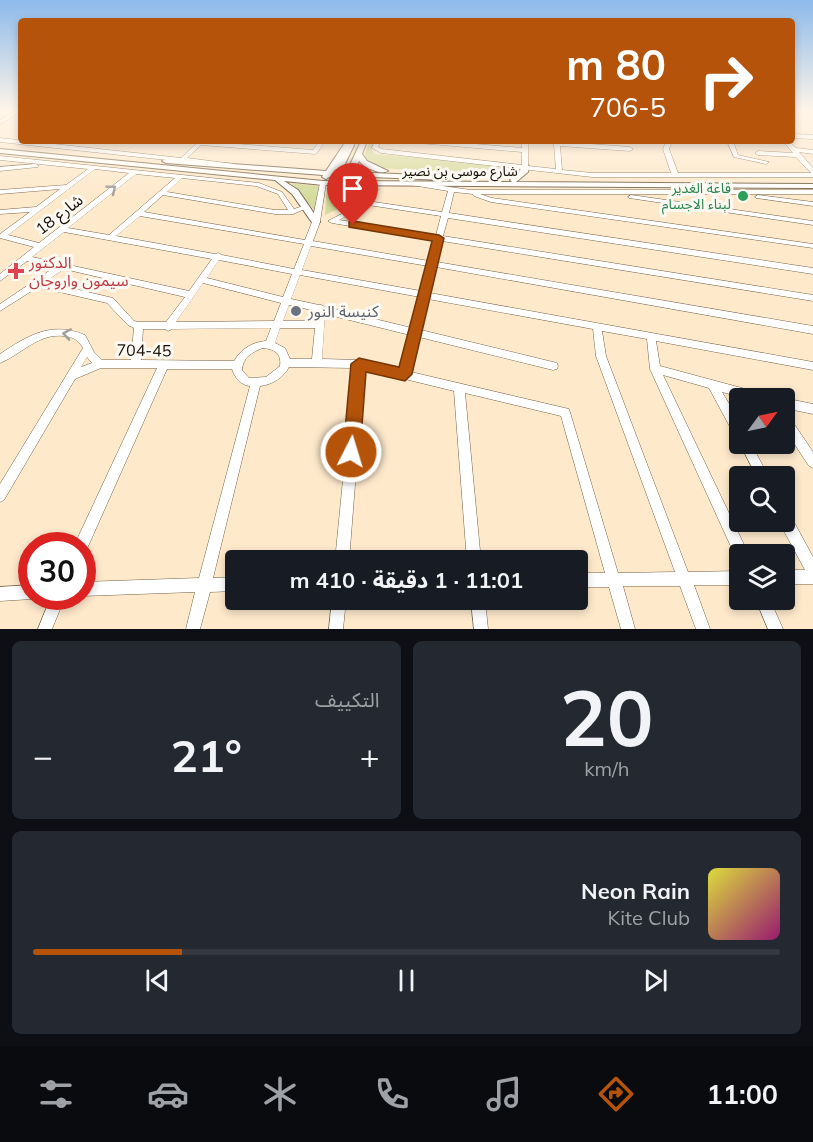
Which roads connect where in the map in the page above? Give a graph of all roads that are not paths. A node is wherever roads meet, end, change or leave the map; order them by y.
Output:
1 (0, 140) edge
2 (18, 141) edge
3 (62, 144) edge
4 (80, 144) edge
5 (199, 144) edge
6 (224, 144) edge
7 (320, 144) edge
8 (348, 144) edge
9 (350, 144) edge
10 (363, 144) edge
11 (377, 144) edge
12 (454, 144) edge
13 (525, 144) edge
14 (555, 144) edge
15 (576, 144) edge
16 (668, 144) edge
17 (731, 144) edge
18 (788, 144) edge
19 (0, 145) edge
20 (76, 147) junction
21 (753, 147) dead end
22 (630, 149) dead end
23 (525, 150) junction
24 (0, 151) edge
25 (813, 152) edge
26 (758, 153) junction
27 (796, 153) junction
28 (358, 154) junction
29 (337, 157) junction
30 (0, 158) edge
31 (183, 159) junction
32 (766, 162) junction
33 (60, 164) junction
34 (94, 167) junction
35 (243, 167) junction
36 (0, 169) edge
37 (175, 169) junction
38 (525, 169) junction
39 (294, 170) junction
40 (559, 171) junction
41 (134, 172) junction
42 (212, 173) junction
43 (154, 174) junction
44 (675, 175) junction
45 (341, 176) junction
46 (813, 176) edge
47 (180, 177) junction
48 (778, 177) junction
49 (269, 178) junction
50 (456, 178) junction
51 (327, 179) junction
52 (514, 180) junction
53 (538, 180) junction
54 (360, 184) junction
55 (414, 184) junction
56 (813, 186) edge
57 (68, 187) junction
58 (451, 191) junction
59 (0, 192) edge
60 (471, 192) junction
61 (599, 192) junction
62 (725, 192) junction
63 (802, 192) junction
64 (813, 192) edge
65 (161, 193) junction
66 (322, 194) joint
67 (812, 206) edge
68 (306, 207) junction
69 (38, 209) junction
70 (0, 212) edge
71 (293, 212) junction
72 (137, 213) junction
73 (445, 215) junction
74 (316, 222) junction
75 (813, 223) edge
76 (62, 229) junction
77 (1, 236) edge
78 (111, 237) junction
79 (439, 238) junction
80 (308, 243) junction
81 (41, 246) junction
82 (813, 246) edge
83 (218, 256) junction
84 (26, 258) junction
85 (432, 265) junction
86 (63, 266) junction
87 (0, 268) edge
88 (12, 268) junction
89 (813, 271) edge
90 (298, 272) junction
91 (0, 278) edge
92 (201, 280) junction
93 (39, 284) junction
94 (191, 295) junction
95 (424, 295) junction
96 (813, 298) edge
97 (286, 299) junction
98 (0, 308) edge
99 (321, 308) junction
100 (319, 324) junction
101 (140, 326) junction
102 (276, 326) junction
103 (168, 327) junction
104 (597, 327) junction
105 (813, 330) edge
106 (415, 331) junction
107 (651, 337) junction
108 (269, 345) junction
109 (87, 349) junction
110 (3, 356) edge
111 (286, 363) junction
112 (317, 363) junction
113 (0, 364) edge
114 (100, 364) junction
115 (359, 364) junction
116 (136, 365) junction
117 (164, 365) junction
118 (237, 365) junction
119 (553, 366) dead end
120 (813, 366) edge
121 (655, 369) junction
122 (405, 374) junction
123 (70, 378) junction
124 (256, 383) junction
125 (459, 387) junction
126 (714, 387) junction
127 (729, 391) edge
128 (795, 405) edge
129 (813, 409) edge
130 (729, 414) edge
131 (795, 435) edge
132 (813, 462) edge
133 (0, 495) edge
134 (87, 532) edge
135 (792, 532) edge
136 (737, 544) edge
137 (343, 550) edge
138 (473, 550) edge
139 (813, 571) edge
140 (795, 577) edge
141 (813, 577) edge
142 (684, 578) junction
143 (729, 578) edge
144 (614, 579) junction
145 (588, 580) edge
146 (225, 584) edge
147 (204, 585) junction
148 (96, 589) edge
149 (18, 593) edge
150 (0, 594) edge
151 (53, 610) edge
152 (338, 610) edge
153 (479, 610) edge
154 (767, 610) edge
155 (45, 629) edge
156 (192, 629) edge
157 (336, 629) edge
158 (481, 629) edge
159 (628, 629) edge
160 (703, 629) edge
161 (776, 629) edge

1 - 2 street
3 - 20 street
4 - 20 street
5 - 31 street
6 - 7 street
8 - 29 main road
9 - 45 main road
10 - 28 main road
11 - 38 street
12 - 23 street
13 - 23 street
14 - 40 street
15 - 22 street
16 - 44 street
17 - 32 street
18 - 27 street
19 - 35 main road, شارع موسى بن نصير
20 - 31 street
21 - 26 street
23 - 38 street
24 - 37 main road, شارع موسى بن نصير
25 - 27 street
26 - 27 street
26 - 32 street
27 - 46 street
28 - 45 main road
28 - 50 main road
29 - 39 main road
29 - 51 main road
30 - 33 street
31 - 35 street
32 - 48 street
33 - 34 street
33 - 36 street
34 - 41 street
34 - 57 street
35 - 39 main road, شارع موسى بن نصير
37 - 42 main road, شارع موسى بن نصير
37 - 43 main road
38 - 40 street
38 - 52 main road
38 - 53 main road
39 - 51 main road, شارع موسى بن نصير
40 - 44 street
41 - 43 street
76 -> 41 street, شارع 18
42 - 49 main road, شارع موسى بن نصير
42 - 51 main road
43 - 47 street
44 - 48 street
45 - 50 main road, شارع موسى بن نصير
45 - 51 main road
45 - 54 main road
46 - 48 main road, شارع موسى بن نصير
47 - 65 street
47 - 71 street
48 - 53 main road, شارع موسى بن نصير
49 - 51 main road, شارع موسى بن نصير
49 - 68 main road
50 - 52 main road, شارع موسى بن نصير
51 - 54 main road, شارع موسى بن نصير
51 - 66 main road
52 - 53 main road, شارع موسى بن نصير
54 - 55 main road, شارع موسى بن نصير
55 - 56 main road, شارع موسى بن نصير
55 - 58 street
57 - 59 street
57 - 69 street
58 - 60 street
58 - 73 street
60 - 61 street
60 - 82 street
61 - 62 street
61 - 75 street
62 - 63 street
62 - 67 street
63 - 64 street
63 - 67 street
65 - 71 street
65 - 72 street
66 - 74 street
68 - 71 street
68 - 74 main road
69 - 70 street
69 - 77 street
72 - 78 street
72 - 80 street
73 - 79 street
73 - 79 street
73 - 89 street
74 - 80 street
76 - 78 street
76 - 81 street, شارع 18
77 - 81 street
78 - 83 street
79 - 85 street
79 - 96 street
80 - 85 street
80 - 90 street
81 - 84 street, شارع 18
83 - 90 street
83 - 92 street
84 - 86 street
84 - 88 street, شارع 18
85 - 95 street
85 - 105 street
86 - 93 street
86 - 94 street
87 - 88 street
88 - 91 street, شارع 18
90 - 95 street
90 - 97 street
92 - 94 street
92 - 97 street
93 - 98 street
93 - 101 street
94 - 103 street
95 - 104 street
95 - 106 street
97 - 99 street
97 - 102 street
99 - 100 street
99 - 106 street
100 - 102 street
100 - 112 street
101 - 103 street
101 - 116 street
102 - 103 street
102 - 108 street
104 - 107 street
104 - 142 street
106 - 119 street
106 - 122 street
107 - 120 street
107 - 121 street
108 - 111 street
108 - 118 street
109 -> 110 street, 704-45
109 - 114 street, 704-45
109 - 123 street
110 - 113 street
111 - 112 street
111 - 124 street
112 - 115 street
114 - 116 street, 704-45
114 - 123 street
115 - 122 street
115 - 137 street
116 - 117 street, 704-45
117 - 118 street, 704-45
117 - 134 street
118 - 124 street
121 - 126 street
121 - 136 street
122 - 125 street
123 - 133 street
124 - 147 street
125 - 138 street
125 - 144 street
126 - 127 street
126 - 130 street
128 - 129 street
131 - 132 street
135 - 139 street
140 - 141 street
142 - 143 street
142 - 144 street
142 - 160 street
144 - 145 street
144 - 159 street
146 - 147 street
147 - 148 street
147 - 156 street
149 - 150 street
151 - 155 street
152 - 157 street
153 - 158 street
154 - 161 street

